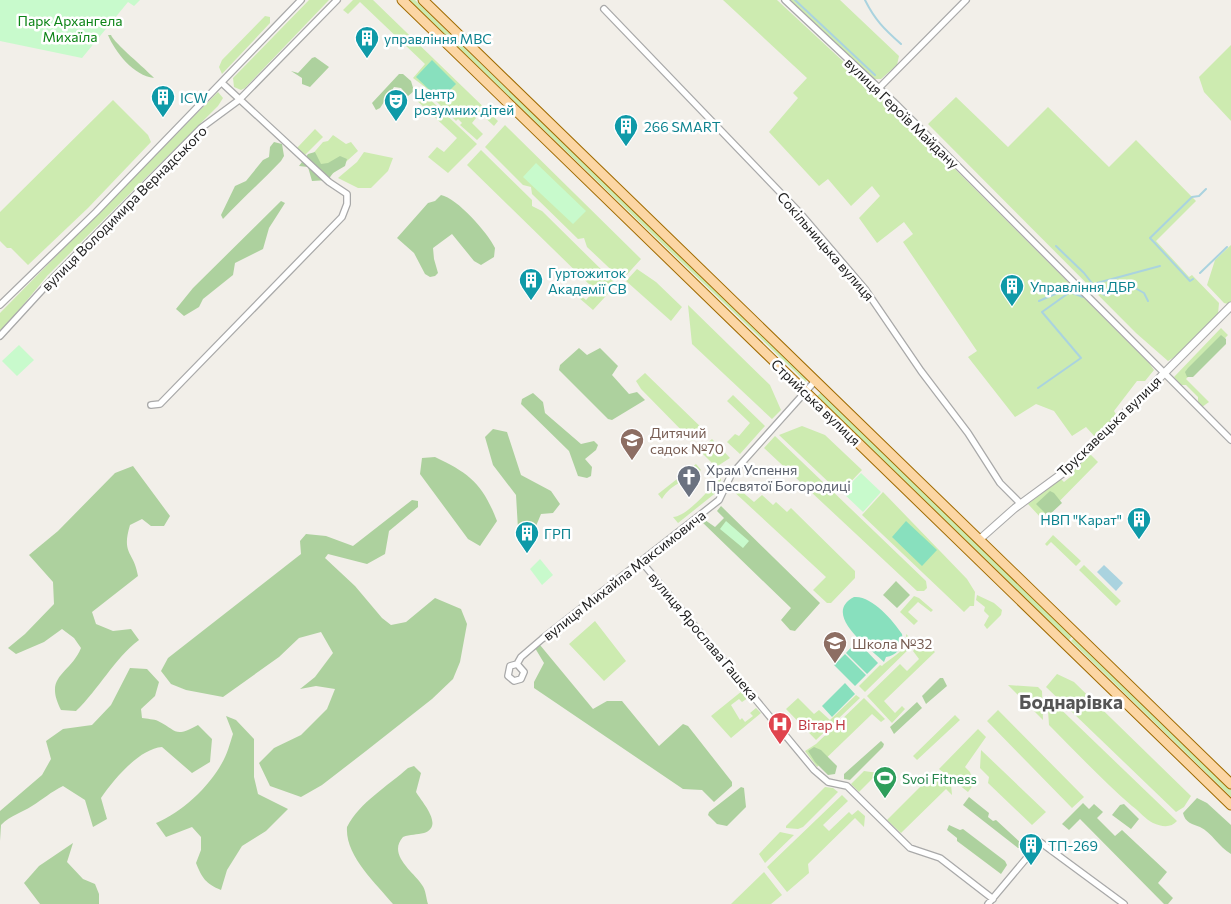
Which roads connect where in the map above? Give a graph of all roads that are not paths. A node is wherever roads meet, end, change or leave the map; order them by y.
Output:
1 (301, 0) edge
2 (337, 0) edge
3 (402, 0) edge
4 (423, 0) edge
5 (785, 0) edge
6 (966, 0) edge
7 (604, 8) dead end
8 (222, 83) junction
9 (878, 89) junction
10 (239, 100) junction
11 (0, 305) edge
12 (1231, 306) edge
13 (0, 336) edge
14 (1163, 373) junction
15 (816, 380) junction
16 (805, 392) junction
17 (151, 404) dead end
18 (1231, 440) edge
19 (1021, 504) junction
20 (980, 539) junction
21 (641, 561) junction
22 (517, 664) dead end
23 (1231, 784) edge
24 (1231, 805) edge
25 (990, 901) edge
26 (1124, 904) edge

1 - 8 street, вулиця Володимира Вернадського
2 - 10 street, вулиця Володимира Вернадського
3 - 16 main road, Стрийська вулиця
4 - 15 main road, Стрийська вулиця
5 - 9 street, вулиця Героїв Майдану
6 - 9 street
7 - 19 street, Сокільницька вулиця
8 - 10 street
8 - 11 street, вулиця Володимира Вернадського
9 - 14 street, вулиця Героїв Майдану
10 - 13 street, вулиця Володимира Вернадського
10 - 17 street
12 - 14 street, Трускавецька вулиця
14 - 18 street, вулиця Героїв Майдану
14 - 19 street, Трускавецька вулиця
15 - 16 street, вулиця Михайла Максимовича
15 - 20 main road, Стрийська вулиця
16 - 21 street, вулиця Михайла Максимовича
16 - 24 main road, Стрийська вулиця
19 - 20 street, Трускавецька вулиця
20 - 23 main road, Стрийська вулиця
21 - 22 street, вулиця Михайла Максимовича
21 - 25 street, вулиця Ярослава Гашека
25 - 26 street

